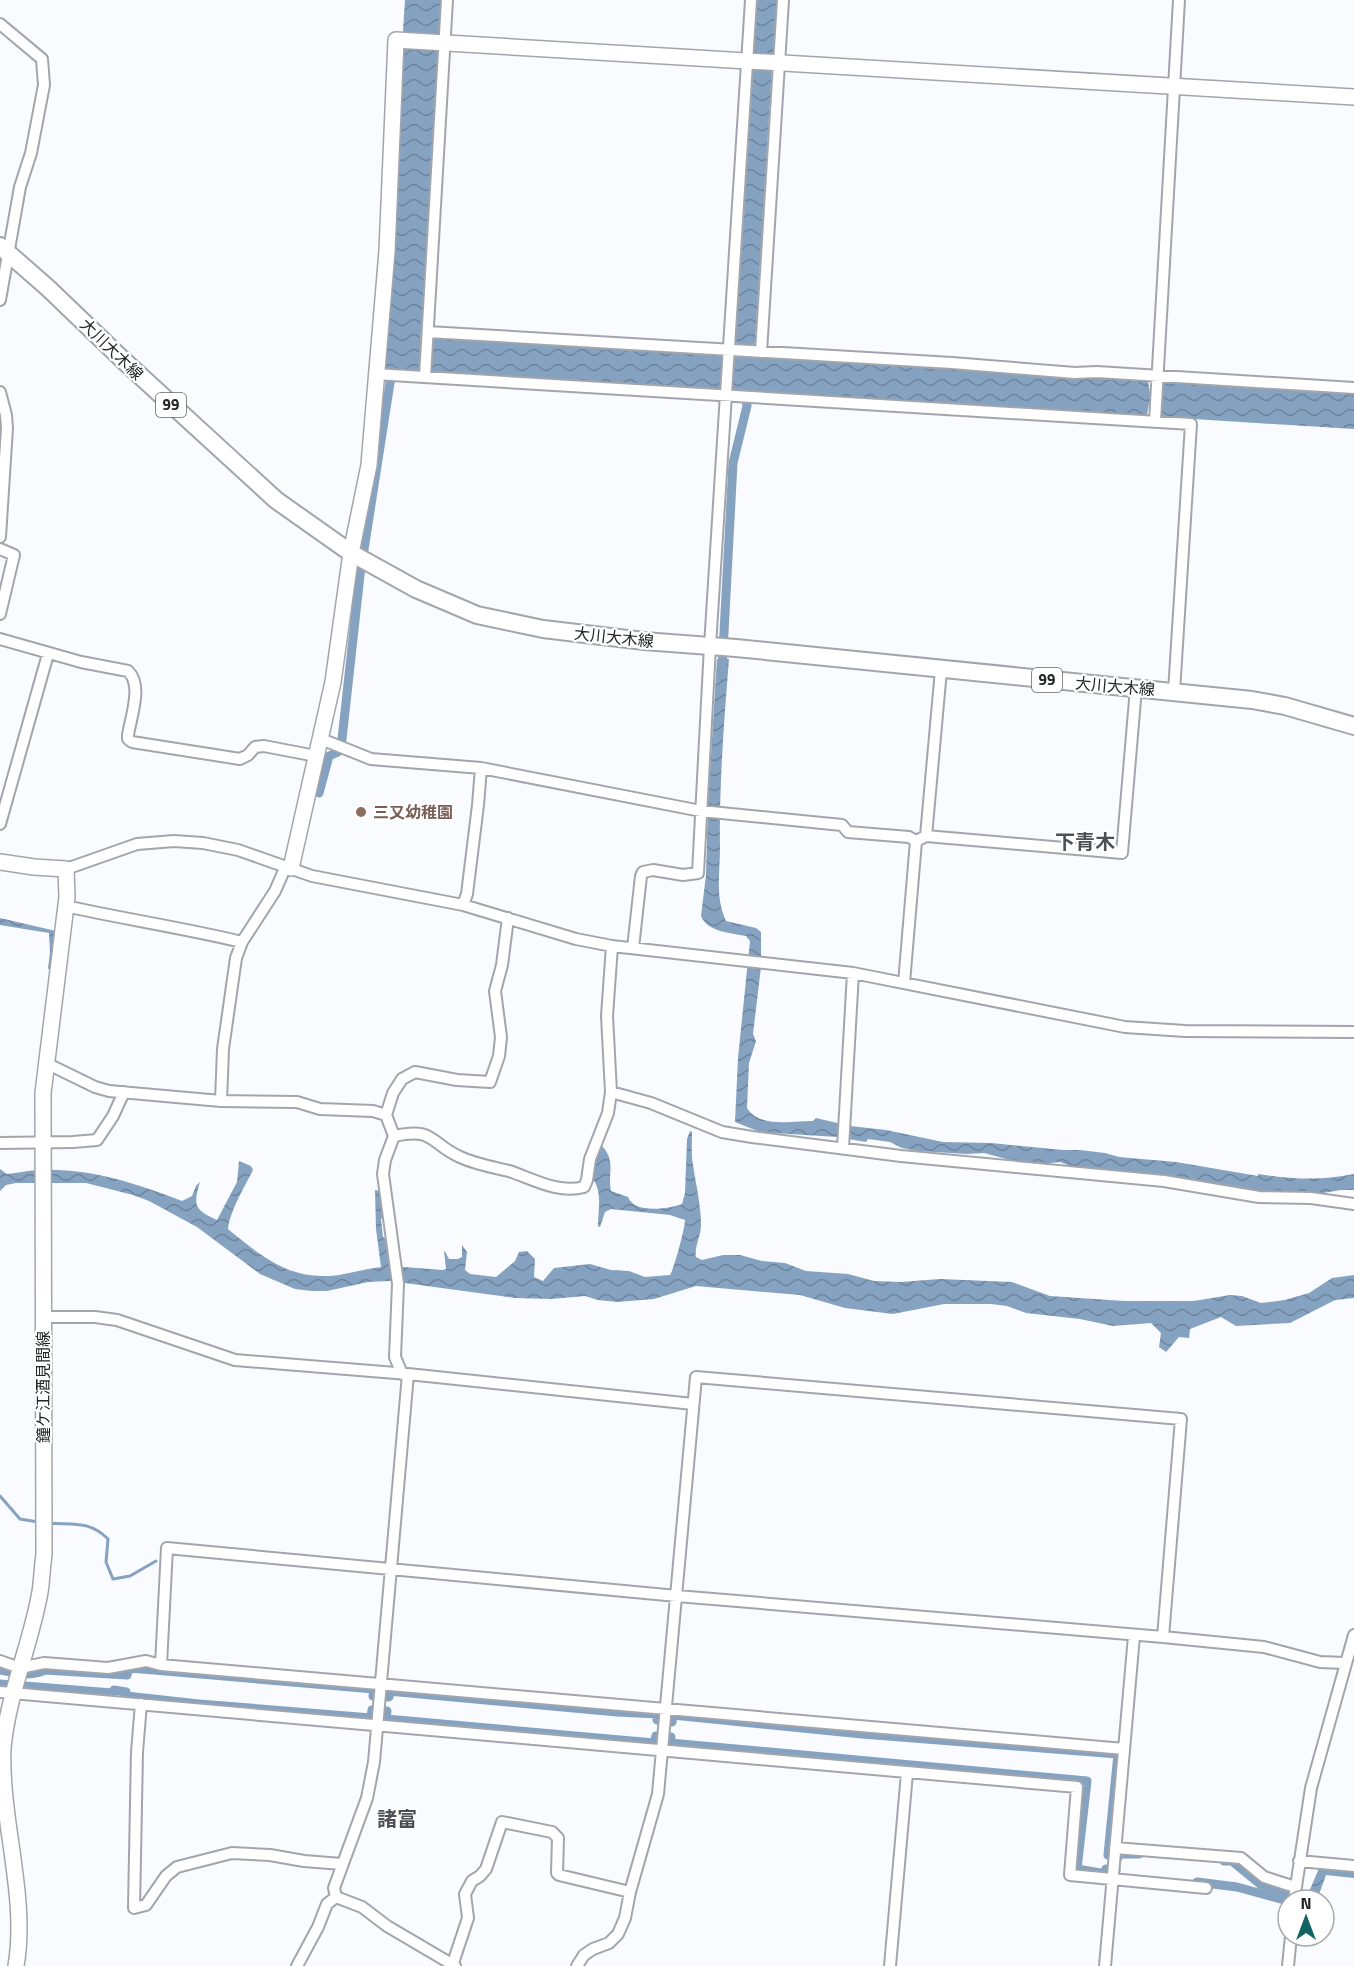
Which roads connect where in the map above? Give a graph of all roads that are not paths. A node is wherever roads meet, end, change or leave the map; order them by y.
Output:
1 (447, 0) edge
2 (751, 0) edge
3 (783, 0) edge
4 (1179, 0) edge
5 (0, 24) edge
6 (441, 43) junction
7 (747, 60) junction
8 (780, 62) junction
9 (1175, 87) junction
10 (1354, 97) edge
11 (5, 249) edge
12 (0, 300) edge
13 (428, 334) junction
14 (729, 352) junction
15 (758, 352) junction
16 (378, 375) junction
17 (426, 375) junction
18 (1157, 379) junction
19 (1354, 388) edge
20 (0, 392) edge
21 (727, 394) junction
22 (1155, 421) junction
23 (3, 462) edge
24 (0, 537) edge
25 (0, 549) edge
26 (353, 553) junction
27 (0, 614) edge
28 (0, 639) edge
29 (710, 646) junction
30 (48, 654) junction
31 (942, 670) junction
32 (1136, 688) junction
33 (1174, 692) junction
34 (1354, 726) edge
35 (334, 744) junction
36 (316, 756) junction
37 (481, 768) junction
38 (702, 811) junction
39 (0, 824) edge
40 (926, 836) junction
41 (916, 841) junction
42 (0, 862) edge
43 (288, 867) junction
44 (66, 869) junction
45 (463, 905) junction
46 (65, 906) junction
47 (508, 918) junction
48 (242, 942) junction
49 (612, 946) junction
50 (633, 948) junction
51 (853, 973) junction
52 (904, 983) junction
53 (1354, 1032) edge
54 (48, 1064) junction
55 (124, 1092) junction
56 (611, 1092) junction
57 (221, 1101) junction
58 (386, 1115) junction
59 (394, 1136) junction
60 (0, 1143) edge
61 (41, 1143) junction
62 (844, 1145) junction
63 (1354, 1204) edge
64 (43, 1317) junction
65 (405, 1374) junction
66 (693, 1404) junction
67 (392, 1570) junction
68 (676, 1596) junction
69 (1134, 1636) junction
70 (1163, 1637) junction
71 (1354, 1640) edge
72 (0, 1661) edge
73 (1345, 1663) junction
74 (161, 1665) junction
75 (20, 1670) junction
76 (381, 1685) junction
77 (9, 1692) edge
78 (141, 1704) junction
79 (666, 1715) junction
80 (378, 1723) junction
81 (1124, 1749) junction
82 (662, 1751) junction
83 (907, 1773) junction
84 (1115, 1851) junction
85 (1299, 1861) junction
86 (342, 1864) junction
87 (1354, 1866) edge
88 (1110, 1876) junction
89 (1295, 1887) joint
90 (1206, 1888) dead end
91 (630, 1892) junction
92 (336, 1897) junction
93 (1290, 1948) edge
94 (454, 1965) edge
95 (16, 1966) edge
96 (297, 1966) edge
97 (577, 1966) edge
98 (890, 1966) edge
99 (1105, 1966) edge
100 (1288, 1966) edge

1 - 6 street
2 - 7 street
3 - 8 street
4 - 9 street
5 - 11 street
6 - 7 street
6 - 13 street
6 - 16 street
7 - 8 street
7 - 14 street
8 - 9 street
8 - 15 street
9 - 10 street
9 - 18 street
11 - 12 street
11 - 26 main road, 大川大木線 / 99
13 - 14 street
13 - 17 street
14 - 15 street
14 - 21 street
15 - 18 street
16 - 17 street
16 - 26 street
17 - 21 street
18 - 19 street
18 - 22 street
20 - 23 street
21 - 22 street
21 - 29 street
22 - 33 street
23 - 24 street
25 - 27 street
26 - 29 main road, 大川大木線 / 99
26 - 35 street
28 - 30 street
29 - 31 main road, 大川大木線 / 99
29 - 38 street
30 - 36 street
30 - 39 street
31 - 32 main road, 大川大木線 / 99
31 - 40 street
32 - 33 main road, 大川大木線 / 99
32 - 40 street
33 - 34 main road, 大川大木線 / 99
35 - 36 street
35 - 37 street
36 - 43 street
37 - 38 street
37 - 45 street
38 - 41 street
38 - 50 street
40 - 41 street
41 - 52 street
42 - 44 street
43 - 44 street
43 - 45 street
43 - 48 street
44 - 46 street, 鐘ケ江酒見間線
45 - 47 street
46 - 48 street
46 - 54 street, 鐘ケ江酒見間線
47 - 49 street
47 - 58 street
48 - 57 street
49 - 50 street
49 - 56 street
50 - 51 street
51 - 52 street
51 - 62 street
52 - 53 street
54 - 55 street
54 - 61 street, 鐘ケ江酒見間線
55 - 57 street
55 - 61 street
56 - 59 street
56 - 62 street
57 - 58 street
58 - 59 street
59 - 65 street
60 - 61 street
61 - 64 street, 鐘ケ江酒見間線
62 - 63 street
64 - 65 street
64 - 75 street, 鐘ケ江酒見間線
65 - 66 street
65 - 67 street
66 - 68 street
66 - 70 street
67 - 68 street
67 - 74 street
67 - 76 street
68 - 69 street
68 - 79 street
69 - 70 street
69 - 81 street
70 - 73 street
71 - 73 street
72 - 75 street
73 - 85 street
74 - 75 street
74 - 76 street
75 - 77 street, 鐘ケ江酒見間線
76 - 79 street
76 - 80 street
77 - 78 street
77 - 95 street, 鐘ケ江酒見間線
78 - 80 street
78 - 86 street
79 - 81 street
79 - 82 street
80 - 82 street
80 - 86 street
81 - 84 street
82 - 83 street
82 - 91 street
83 - 88 street
83 - 98 street
84 - 88 street
84 - 89 street
85 - 87 street
85 - 89 street
86 - 92 street
88 - 90 street
88 - 99 street
91 - 94 street
91 - 97 street
92 - 94 street
92 - 96 street
93 - 100 street

